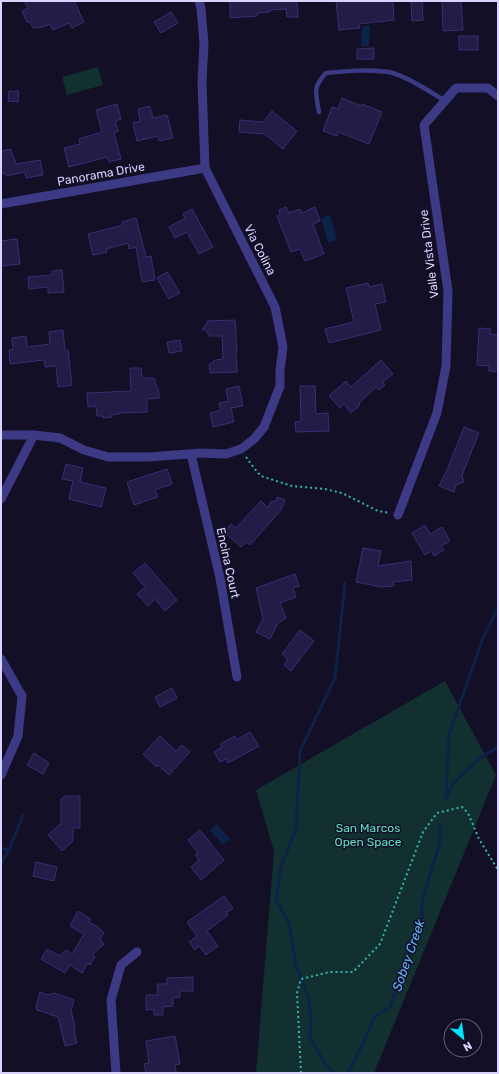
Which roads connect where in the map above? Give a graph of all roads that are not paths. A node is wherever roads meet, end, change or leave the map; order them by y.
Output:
1 (199, 1) edge
2 (498, 96) edge
3 (445, 101) junction
4 (318, 112) dead end
5 (205, 168) junction
6 (1, 204) edge
7 (1, 435) edge
8 (34, 435) junction
9 (191, 454) junction
10 (1, 499) edge
11 (398, 515) road end
12 (1, 659) edge
13 (237, 677) dead end
14 (1, 775) edge
15 (137, 952) dead end
16 (116, 1073) edge

1 - 5 street, Via Colina
2 - 3 street, Valle Vista Drive
3 - 4 lane
3 - 11 street, Valle Vista Drive
5 - 6 street, Panorama Drive
5 - 9 street, Via Colina
7 - 8 street, Via Colina
8 - 9 street, Via Colina
8 - 10 street
9 - 13 street, Encina Court
12 - 14 street
15 - 16 street

